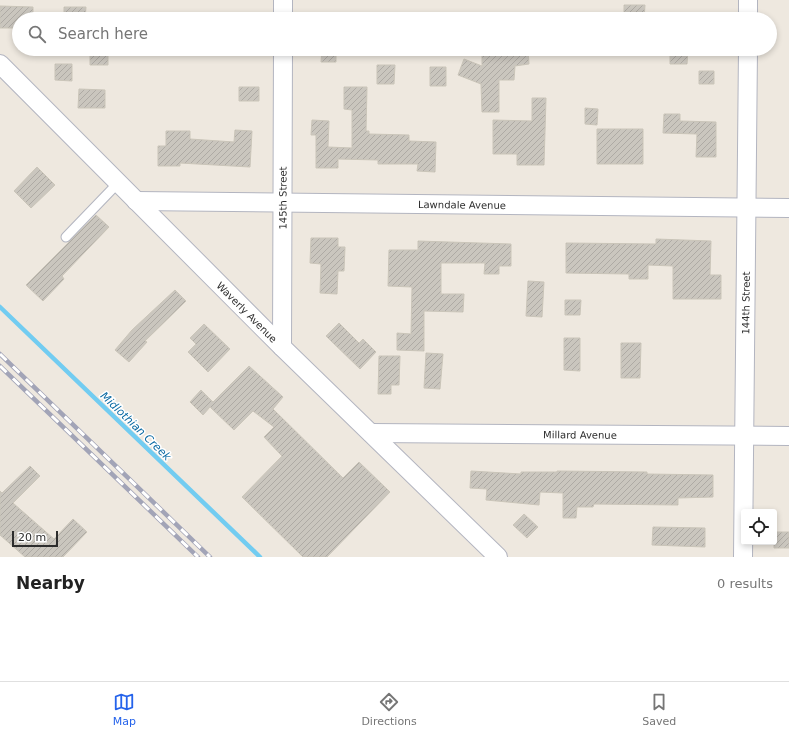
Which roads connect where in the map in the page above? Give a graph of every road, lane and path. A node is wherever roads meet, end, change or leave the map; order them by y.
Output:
1 (283, 0) edge
2 (748, 0) edge
3 (283, 12) edge
4 (748, 12) edge
5 (282, 56) edge
6 (748, 56) edge
7 (0, 64) edge
8 (118, 183) junction
9 (136, 201) junction
10 (282, 202) junction
11 (747, 208) junction
12 (789, 208) edge
13 (66, 237) dead end
14 (282, 347) junction
15 (371, 433) junction
16 (744, 436) junction
17 (789, 436) edge
18 (498, 557) edge
19 (743, 557) edge

1 - 3 street
2 - 4 street
5 - 10 street, 145th Street
6 - 11 street, 144th Street
7 - 8 street, Waverly Avenue
8 - 9 street, Waverly Avenue
8 - 13 lane
9 - 10 street, Lawndale Avenue
9 - 14 street, Waverly Avenue
10 - 11 street, Lawndale Avenue
10 - 14 street, 145th Street
11 - 12 street, Lawndale Avenue
11 - 16 street, 144th Street
14 - 15 street, Waverly Avenue
15 - 16 street, Millard Avenue
15 - 18 street, Waverly Avenue
16 - 17 street, Millard Avenue
16 - 19 street, 144th Street

